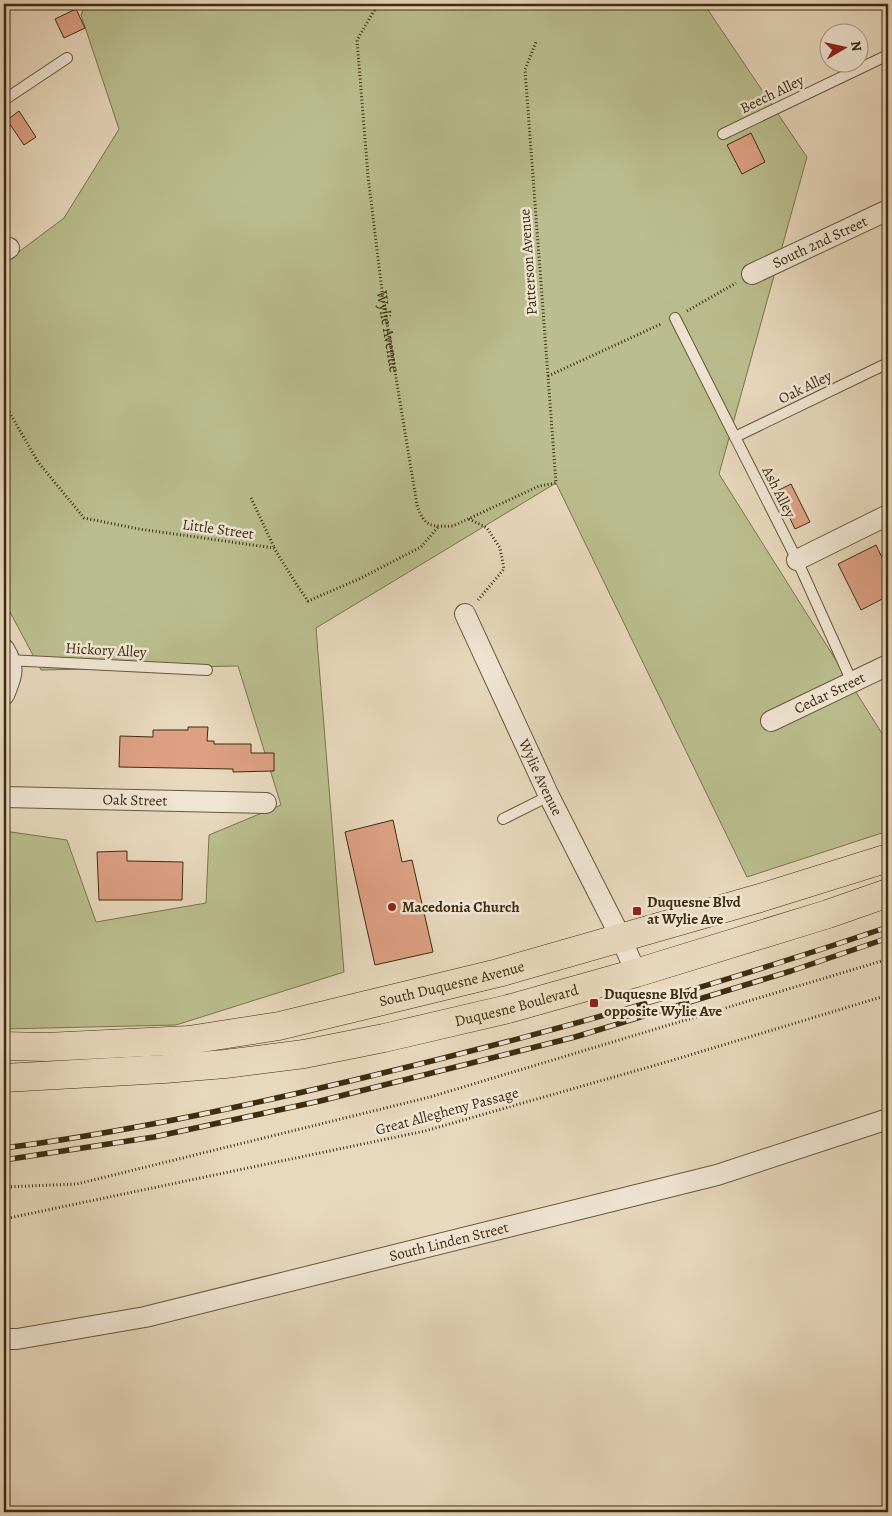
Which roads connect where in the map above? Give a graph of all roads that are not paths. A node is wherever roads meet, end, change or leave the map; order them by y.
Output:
1 (888, 55) edge
2 (67, 58) dead end
3 (4, 100) edge
4 (723, 134) dead end
5 (888, 210) edge
6 (752, 274) road end
7 (675, 318) road end
8 (888, 364) edge
9 (735, 437) junction
10 (888, 515) edge
11 (796, 560) junction
12 (465, 614) road end
13 (6, 656) edge
14 (888, 664) edge
15 (207, 670) dead end
16 (852, 682) junction
17 (4, 695) edge
18 (771, 721) dead end
19 (549, 796) junction
20 (4, 797) edge
21 (266, 803) dead end
22 (503, 818) dead end
23 (888, 858) edge
24 (888, 893) edge
25 (621, 938) junction
26 (636, 973) junction
27 (4, 1046) edge
28 (6, 1079) edge
29 (888, 1119) edge
30 (4, 1339) edge

1 - 4 lane, Beech Alley
2 - 3 lane
5 - 6 street, South 2nd Street
7 - 9 lane, Ash Alley
8 - 9 lane, Oak Alley
9 - 11 lane, Ash Alley
10 - 11 street
11 - 16 lane, Ash Alley
12 - 19 street, Wylie Avenue
13 - 15 lane, Hickory Alley
13 - 17 street
14 - 16 street, Cedar Street
16 - 18 street, Cedar Street
19 - 22 lane
19 - 25 street, Wylie Avenue
20 - 21 street, Oak Street
23 - 25 main road, South Duquesne Avenue
24 - 26 main road, Duquesne Boulevard
25 - 26 street, Wylie Avenue
25 - 27 main road, South Duquesne Avenue
26 - 28 main road, Duquesne Boulevard
29 - 30 street, South Linden Street

